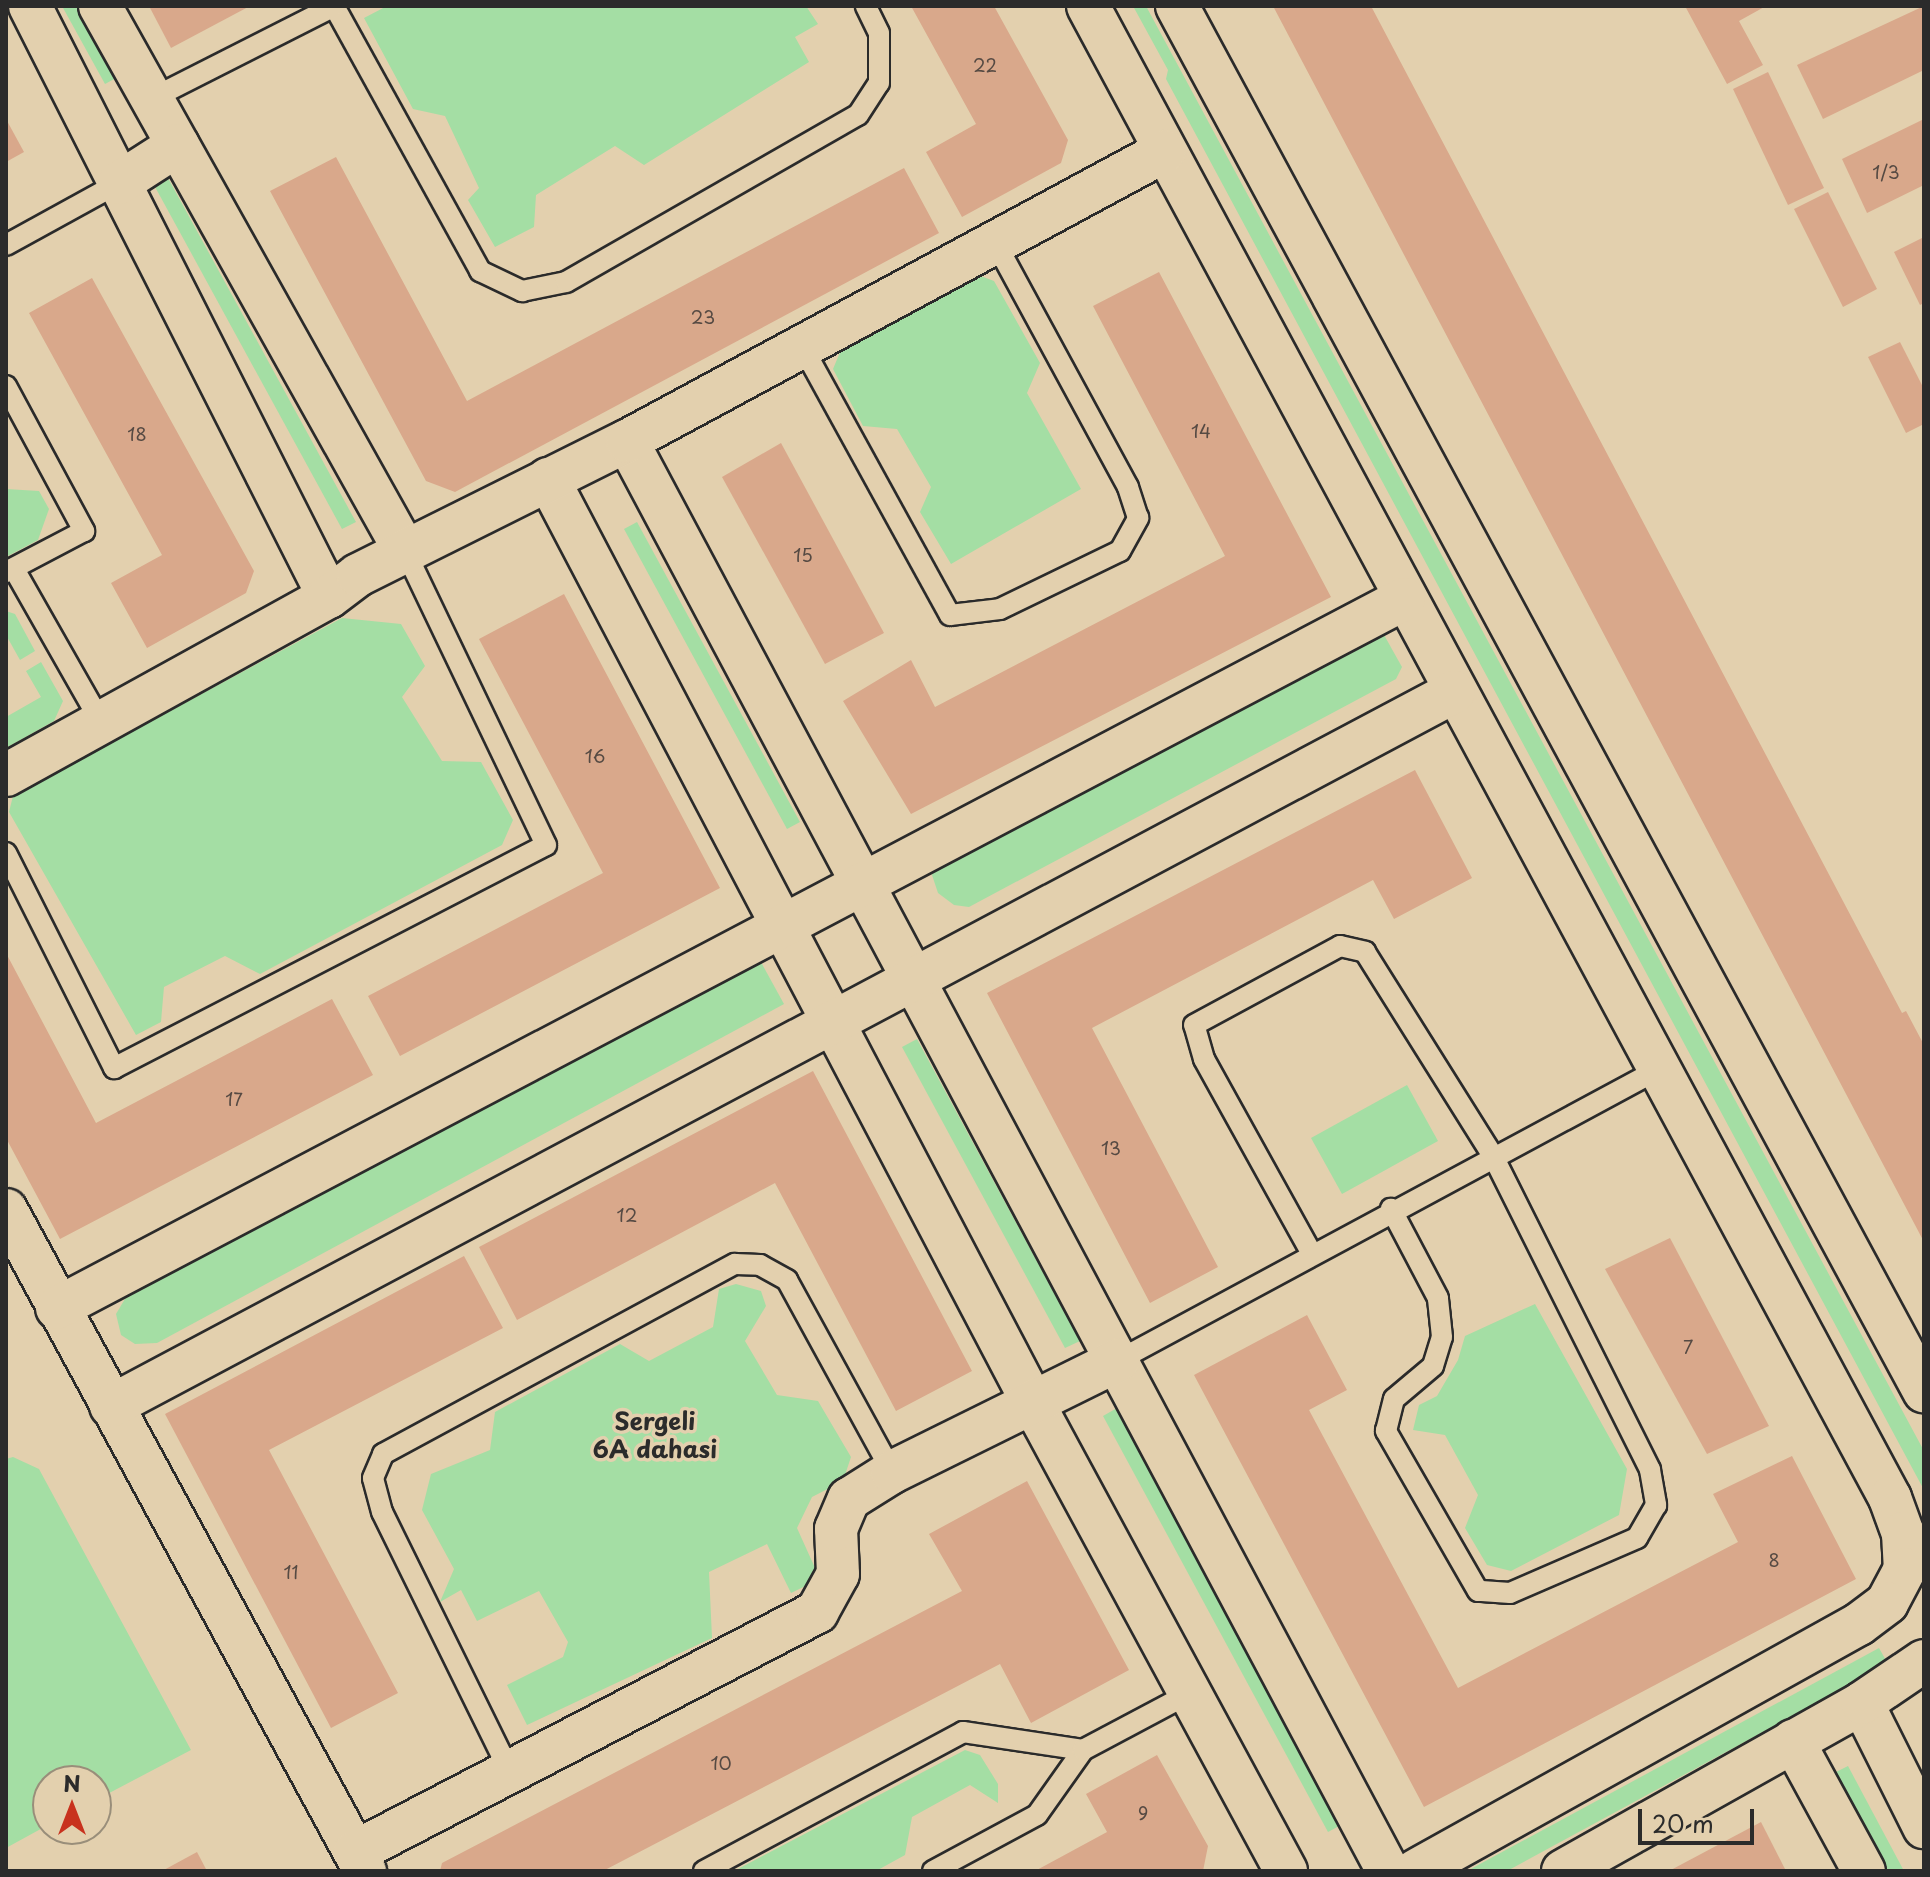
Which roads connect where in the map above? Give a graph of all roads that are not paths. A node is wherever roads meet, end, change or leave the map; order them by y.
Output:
1 (30, 6) edge
2 (100, 6) edge
3 (334, 6) edge
4 (866, 6) edge
5 (1088, 6) edge
6 (1177, 6) edge
7 (151, 99) junction
8 (178, 145) junction
9 (1165, 151) junction
10 (119, 183) junction
11 (995, 242) junction
12 (6, 245) edge
13 (802, 346) junction
14 (6, 386) edge
15 (627, 441) junction
16 (548, 479) junction
17 (405, 551) junction
18 (10, 571) edge
19 (329, 597) junction
20 (1404, 599) junction
21 (1454, 692) junction
22 (101, 722) junction
23 (6, 775) edge
24 (6, 853) edge
25 (863, 882) junction
26 (780, 925) junction
27 (914, 978) junction
28 (831, 1022) junction
29 (1659, 1069) junction
30 (1493, 1156) junction
31 (1391, 1209) junction
32 (6, 1210) edge
33 (1312, 1254) junction
34 (57, 1308) junction
35 (1119, 1360) junction
36 (1924, 1391) edge
37 (1033, 1403) junction
38 (111, 1406) junction
39 (892, 1472) junction
40 (1914, 1572) edge
41 (1924, 1661) edge
42 (1190, 1693) junction
43 (1862, 1703) junction
44 (1793, 1741) junction
45 (1083, 1750) junction
46 (510, 1772) junction
47 (1924, 1827) edge
48 (360, 1862) edge
49 (1572, 1869) edge
50 (704, 1871) edge
51 (933, 1871) edge
52 (1286, 1871) edge
53 (1388, 1871) edge
54 (1415, 1871) edge
55 (1864, 1871) edge

1 - 10 street
2 - 7 street
3 - 4 lane
3 - 7 lane
5 - 9 street
6 - 36 street
7 - 8 street
8 - 10 street
8 - 17 street
9 - 11 street
9 - 20 street
10 - 12 lane
10 - 19 street
11 - 13 street
11 - 13 lane
13 - 15 street
14 - 18 lane
15 - 16 street
15 - 25 street
16 - 17 street
16 - 26 street
17 - 19 street
17 - 24 lane
18 - 22 lane
19 - 22 street
20 - 21 street
20 - 25 street
21 - 27 street
21 - 29 street
22 - 23 street
25 - 26 street
25 - 27 street
26 - 28 street
26 - 34 street
27 - 28 street
27 - 35 street
28 - 37 street
28 - 38 street
29 - 30 lane
29 - 40 street
30 - 31 lane
30 - 31 lane
30 - 33 lane
31 - 33 lane
32 - 34 street
33 - 35 lane
34 - 38 street
35 - 37 street
35 - 53 street
37 - 39 street
37 - 42 street
38 - 48 street
39 - 46 street
39 - 46 lane
40 - 54 street
41 - 43 street
42 - 45 lane
42 - 52 street
43 - 44 street
43 - 47 street
44 - 49 street
44 - 55 street
45 - 50 lane
45 - 51 lane
46 - 48 street

